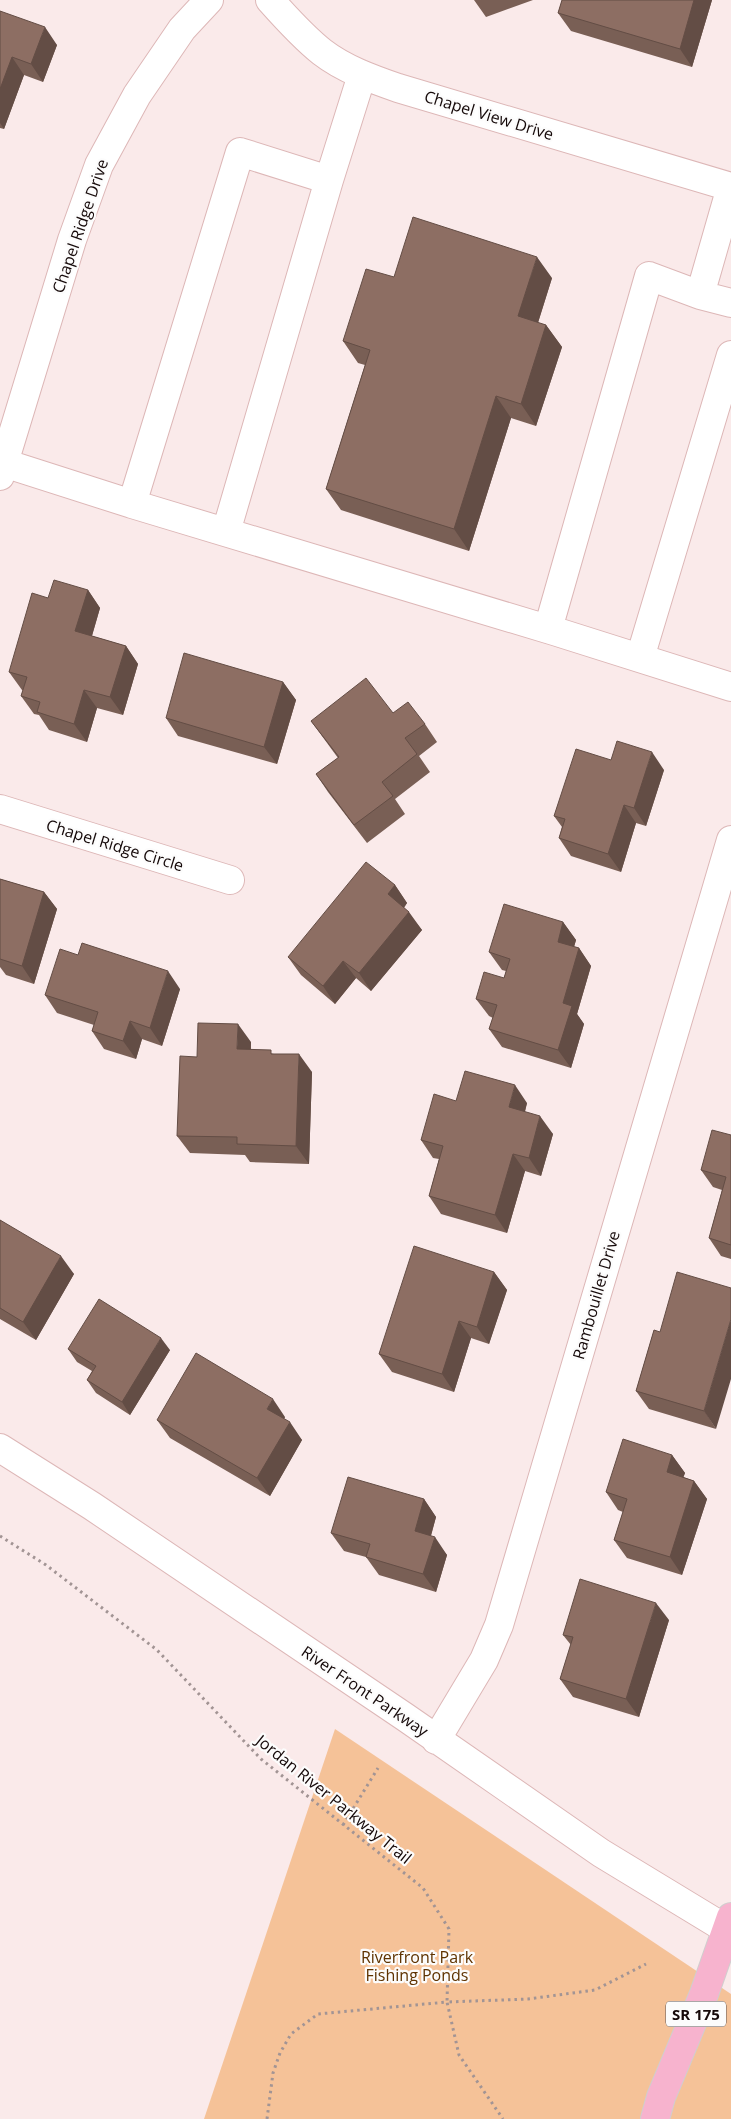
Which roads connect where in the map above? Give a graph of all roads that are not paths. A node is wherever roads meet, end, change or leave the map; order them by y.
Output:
1 (209, 0) edge
2 (270, 0) edge
3 (362, 75) junction
4 (329, 180) junction
5 (731, 187) edge
6 (700, 294) junction
7 (731, 303) edge
8 (731, 355) edge
9 (2, 469) edge
10 (132, 504) junction
11 (226, 532) junction
12 (548, 629) junction
13 (640, 658) junction
14 (731, 687) edge
15 (0, 809) edge
16 (731, 840) edge
17 (230, 880) dead end
18 (0, 1448) edge
19 (436, 1740) junction
20 (730, 1926) edge
21 (658, 2108) edge

1 - 9 street, Chapel Ridge Drive
2 - 3 street, Chapel View Drive
3 - 4 street
3 - 5 street, Chapel View Drive
4 - 10 street
4 - 11 street
5 - 6 street
6 - 7 street
6 - 12 street
8 - 13 street
9 - 10 street
10 - 11 street
11 - 12 street
12 - 13 street
13 - 14 street
15 - 17 street, Chapel Ridge Circle
16 - 19 street, Rambouillet Drive
18 - 19 street, River Front Parkway
19 - 20 street, River Front Parkway
20 - 21 main road, SR 175

